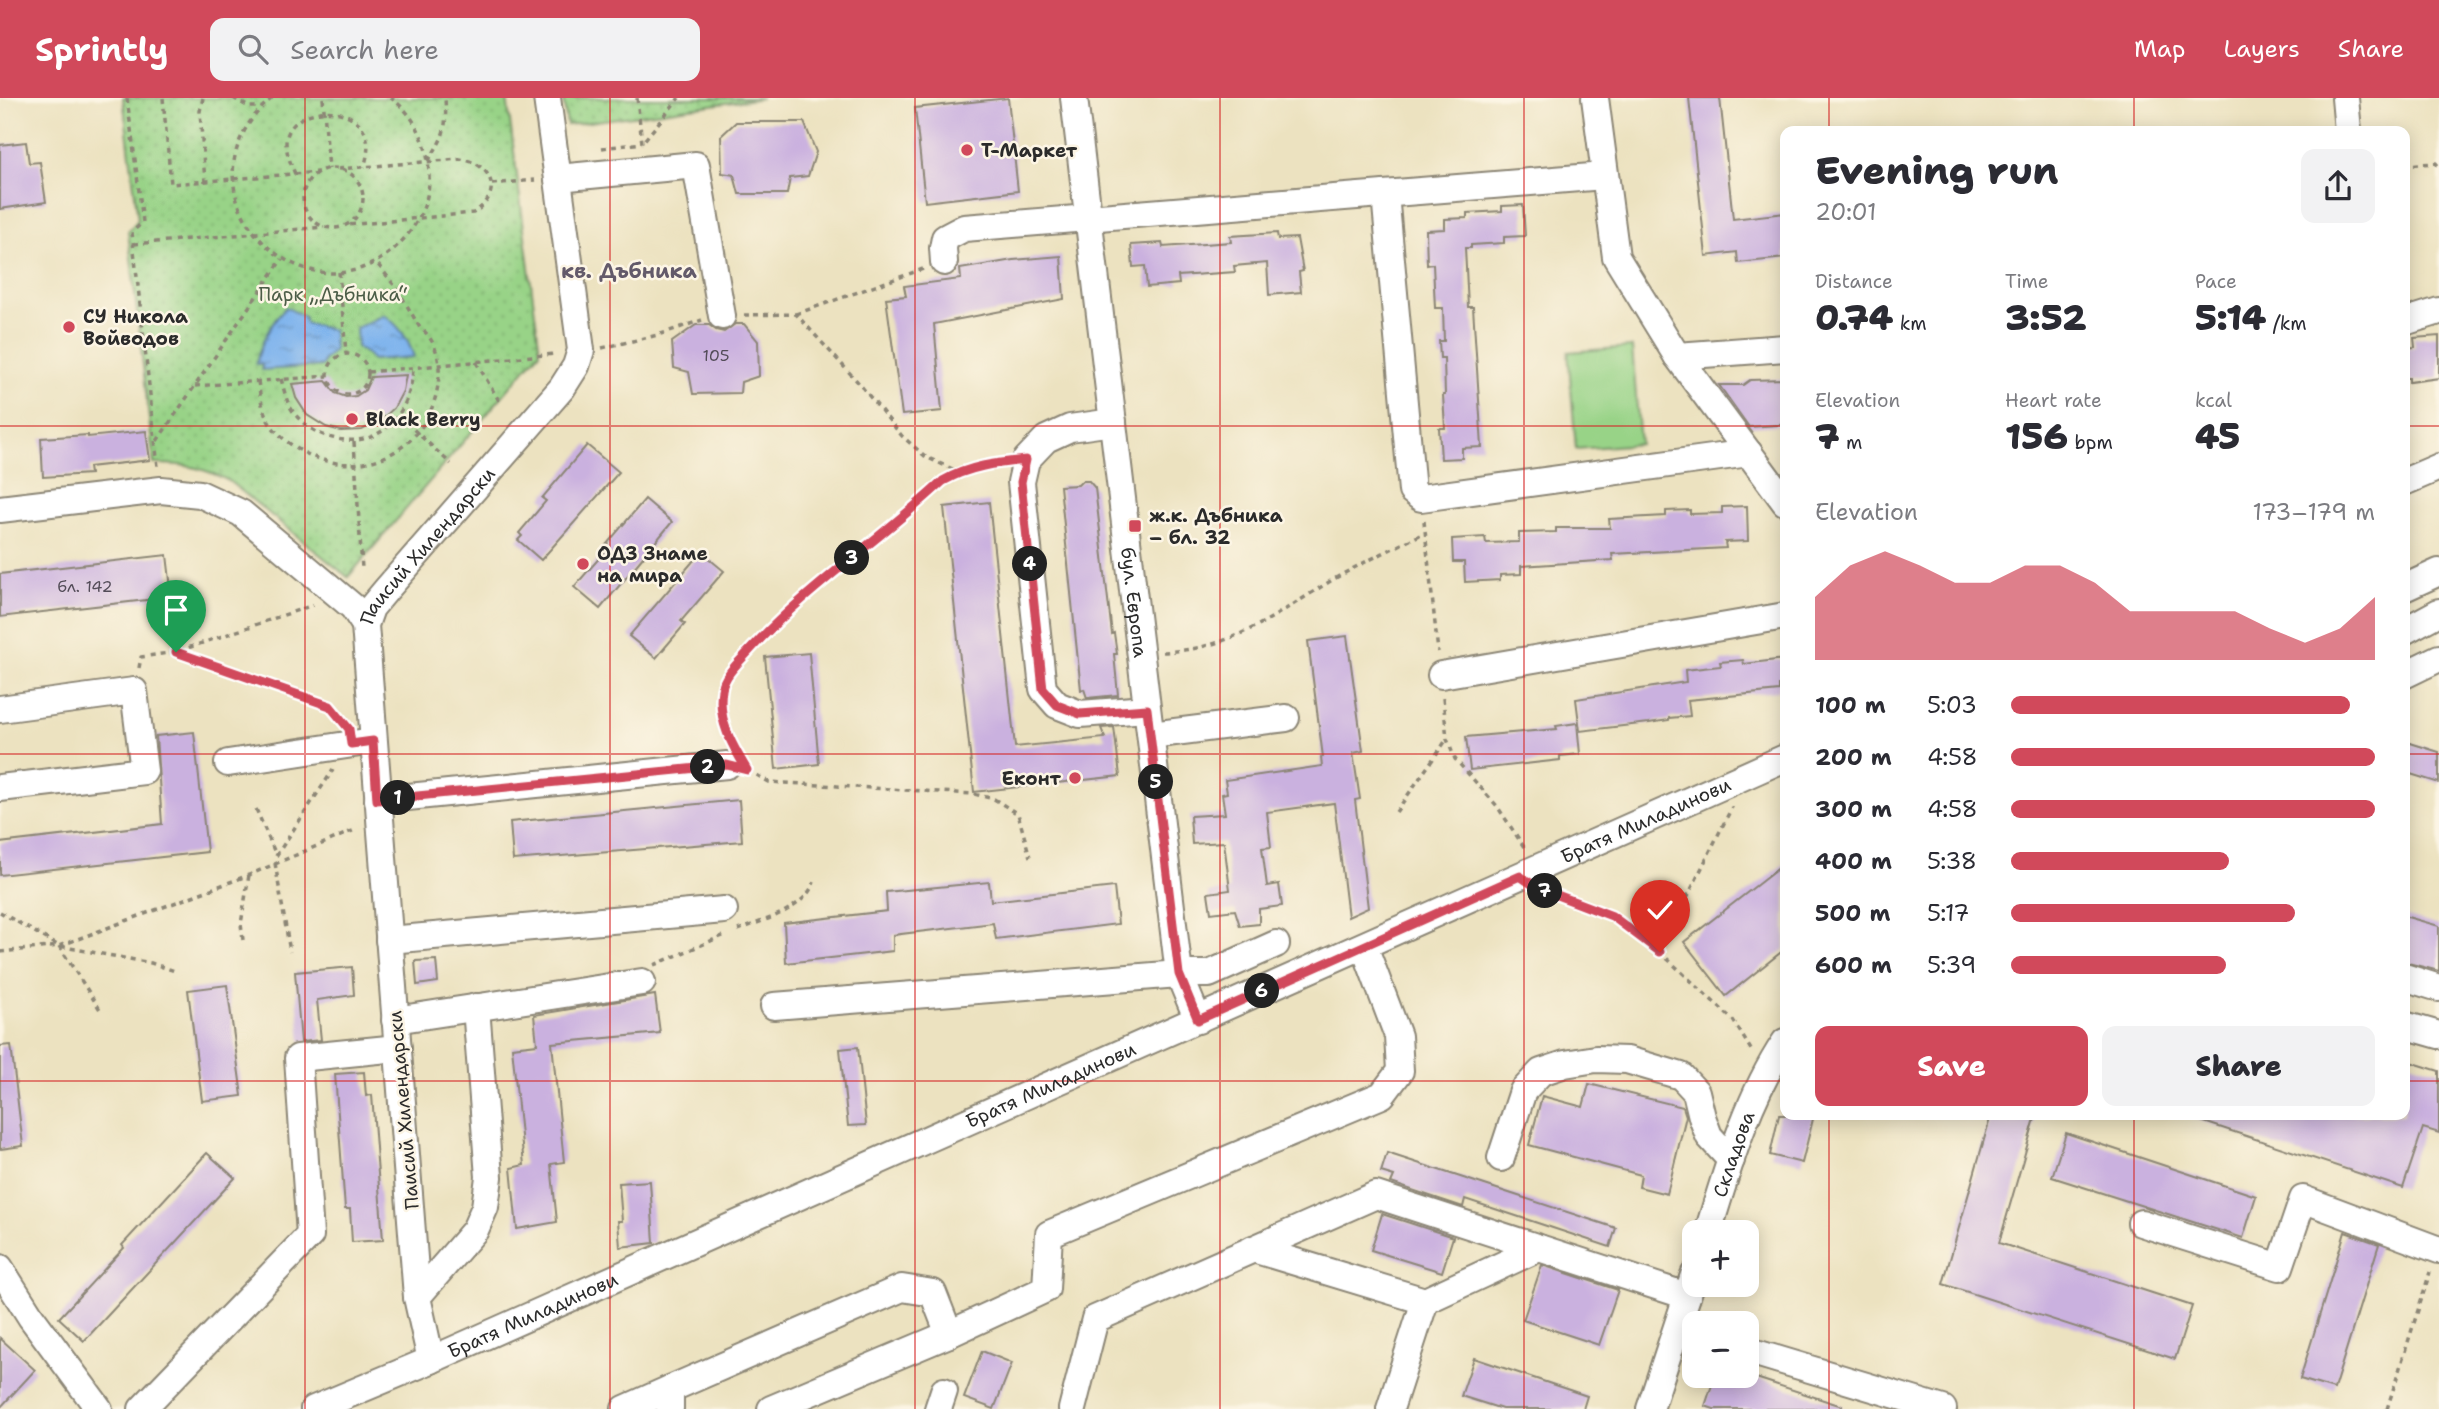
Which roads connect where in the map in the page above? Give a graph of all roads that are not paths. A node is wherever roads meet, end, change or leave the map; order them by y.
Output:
1 (547, 98) edge
2 (1074, 98) edge
3 (1595, 98) edge
4 (2345, 98) edge
5 (2347, 126) edge
6 (1604, 176) junction
7 (549, 179) junction
8 (1385, 194) junction
9 (1088, 218) junction
10 (944, 262) road end
11 (2439, 311) edge
12 (722, 316) road end
13 (2410, 320) edge
14 (1780, 348) edge
15 (1677, 356) junction
16 (1113, 422) junction
17 (1749, 453) junction
18 (2439, 467) edge
19 (2410, 479) edge
20 (1780, 495) edge
21 (0, 509) edge
22 (2439, 572) edge
23 (2410, 585) edge
24 (2439, 612) edge
25 (1780, 618) edge
26 (365, 625) junction
27 (2410, 628) edge
28 (2439, 659) edge
29 (2410, 672) edge
30 (1441, 676) dead end
31 (0, 709) edge
32 (1147, 709) junction
33 (1286, 718) dead end
34 (1151, 735) junction
35 (362, 742) junction
36 (1780, 760) edge
37 (228, 763) dead end
38 (738, 763) road end
39 (0, 788) edge
40 (378, 810) junction
41 (724, 910) dead end
42 (389, 940) junction
43 (1276, 944) dead end
44 (1364, 946) junction
45 (1179, 974) junction
46 (2410, 980) edge
47 (642, 982) dead end
48 (2439, 988) edge
49 (774, 1006) dead end
50 (476, 1007) junction
51 (396, 1020) junction
52 (1198, 1020) junction
53 (2410, 1027) edge
54 (2439, 1035) edge
55 (398, 1048) junction
56 (1780, 1050) edge
57 (1501, 1158) dead end
58 (1731, 1160) junction
59 (1712, 1220) edge
60 (2141, 1223) dead end
61 (1539, 1248) junction
62 (1253, 1249) junction
63 (2438, 1250) edge
64 (0, 1268) edge
65 (1682, 1283) edge
66 (417, 1297) junction
67 (7, 1301) edge
68 (1425, 1301) junction
69 (950, 1334) junction
70 (1682, 1340) edge
71 (1759, 1354) edge
72 (431, 1360) junction
73 (670, 1399) edge
74 (99, 1409) edge
75 (142, 1409) edge
76 (314, 1409) edge
77 (625, 1409) edge
78 (771, 1409) edge
79 (1072, 1409) edge
80 (1390, 1409) edge
81 (1650, 1409) edge
82 (1943, 1409) edge

1 - 7 street, Паисий Хилендарски
2 - 9 street, бул. Европа
3 - 6 street
4 - 5 street
6 - 8 street
6 - 15 street
7 - 12 street
7 - 26 street, Паисий Хилендарски
8 - 9 street
8 - 17 street
9 - 10 street
9 - 16 street, бул. Европа
11 - 13 street
14 - 15 street
15 - 17 street
16 - 32 street, бул. Европа
16 - 32 street
17 - 20 street
18 - 19 street
21 - 26 street
22 - 23 street
24 - 27 street
25 - 30 street
26 - 35 street, Паисий Хилендарски
28 - 29 street
31 - 39 street
32 - 34 street, бул. Европа
33 - 34 street
34 - 45 street, бул. Европа
35 - 37 street
35 - 40 street, Паисий Хилендарски
36 - 44 street, Братя Миладинови
38 - 40 street
40 - 42 street, Паисий Хилендарски
41 - 42 street
42 - 51 street, Паисий Хилендарски
43 - 45 street
44 - 52 street, Братя Миладинови
44 - 69 street
45 - 49 street
45 - 52 street, бул. Европа
46 - 48 street
47 - 50 street
50 - 51 street
50 - 66 street
51 - 55 street, Паисий Хилендарски
52 - 72 street, Братя Миладинови
53 - 54 street
55 - 66 street, Паисий Хилендарски
55 - 75 street
56 - 58 street, Складова
57 - 58 street
58 - 59 street, Складова
60 - 63 street
61 - 62 street
61 - 65 street
61 - 68 street
62 - 68 street
62 - 79 street
64 - 67 street
66 - 72 street, Паисий Хилендарски
67 - 74 street
68 - 80 street
69 - 73 street
69 - 78 street
70 - 81 street
71 - 82 street
72 - 76 street, Братя Миладинови
73 - 77 street

